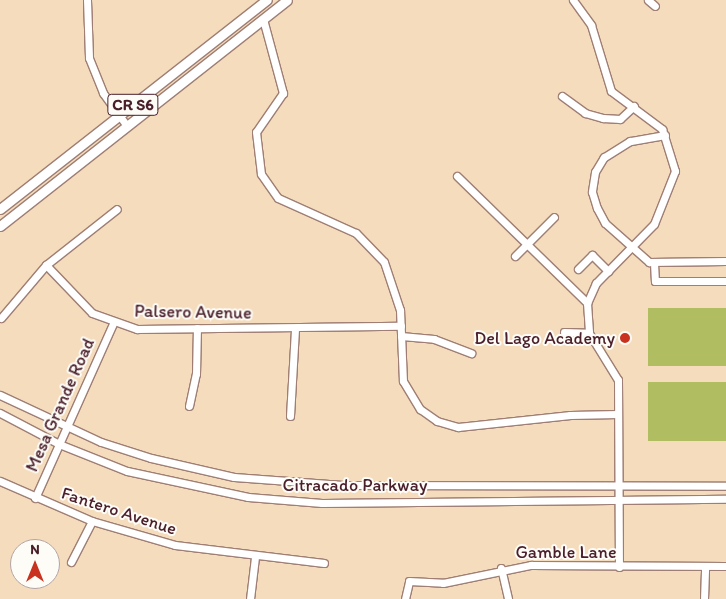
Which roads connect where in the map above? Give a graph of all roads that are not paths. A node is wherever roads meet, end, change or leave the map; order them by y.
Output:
1 (87, 0) edge
2 (267, 0) edge
3 (287, 0) edge
4 (573, 0) edge
5 (648, 0) edge
6 (655, 6) dead end
7 (263, 19) junction
8 (562, 96) dead end
9 (634, 106) junction
10 (119, 116) junction
11 (127, 126) junction
12 (665, 135) junction
13 (457, 176) dead end
14 (0, 209) edge
15 (117, 209) dead end
16 (554, 217) dead end
17 (0, 226) edge
18 (527, 244) junction
19 (631, 248) junction
20 (515, 256) dead end
21 (726, 261) edge
22 (654, 263) junction
23 (46, 265) junction
24 (578, 269) dead end
25 (608, 271) junction
26 (726, 281) edge
27 (587, 303) junction
28 (1, 318) edge
29 (112, 324) junction
30 (401, 326) junction
31 (197, 328) junction
32 (295, 328) junction
33 (564, 332) dead end
34 (589, 333) junction
35 (400, 336) junction
36 (471, 353) dead end
37 (0, 395) edge
38 (189, 406) dead end
39 (0, 413) edge
40 (618, 414) junction
41 (290, 416) dead end
42 (66, 427) junction
43 (58, 444) junction
44 (0, 481) edge
45 (726, 486) edge
46 (618, 487) junction
47 (34, 498) junction
48 (618, 499) junction
49 (726, 499) edge
50 (92, 521) junction
51 (255, 557) junction
52 (71, 562) dead end
53 (324, 563) dead end
54 (705, 566) junction
55 (726, 566) edge
56 (619, 567) junction
57 (501, 568) junction
58 (250, 599) edge
59 (405, 599) edge
60 (508, 599) edge
61 (704, 599) edge

1 - 10 street
2 - 10 main road, CR S6
3 - 7 main road, CR S6
4 - 9 street
5 - 6 street
7 - 11 main road, CR S6
7 - 30 street
8 - 9 street
9 - 12 street
10 - 11 street
10 - 14 main road, CR S6
11 - 17 main road, CR S6
12 - 19 street
12 - 19 street
13 - 18 street
15 - 23 street
16 - 18 street
18 - 20 street
18 - 27 street
19 - 22 street
19 - 25 street
21 - 22 street
22 - 26 street
23 - 28 street
23 - 29 street, Palsero Avenue
24 - 25 street
25 - 27 street
27 - 34 street
29 - 31 street, Palsero Avenue
29 - 42 street, Mesa Grande Road
30 - 32 street, Palsero Avenue
30 - 35 street
31 - 32 street, Palsero Avenue
31 - 38 street
32 - 41 street
33 - 34 street
34 - 40 street
35 - 36 street
35 - 40 street
37 - 42 street, Citracado Parkway
39 - 43 street, Citracado Parkway
40 - 46 street
42 - 43 street, Mesa Grande Road
42 - 46 street, Citracado Parkway
43 - 47 street, Mesa Grande Road
43 - 48 street, Citracado Parkway
44 - 47 street, Fantero Avenue
45 - 46 street, Citracado Parkway
46 - 48 street
47 - 50 street, Fantero Avenue
48 - 49 street, Citracado Parkway
48 - 56 street
50 - 51 street, Fantero Avenue
50 - 52 street
51 - 53 street, Fantero Avenue
51 - 58 street
54 - 55 street, Gamble Lane
54 - 56 street, Gamble Lane
54 - 61 street
56 - 57 street, Gamble Lane
57 - 59 street, Gamble Lane
57 - 60 street

